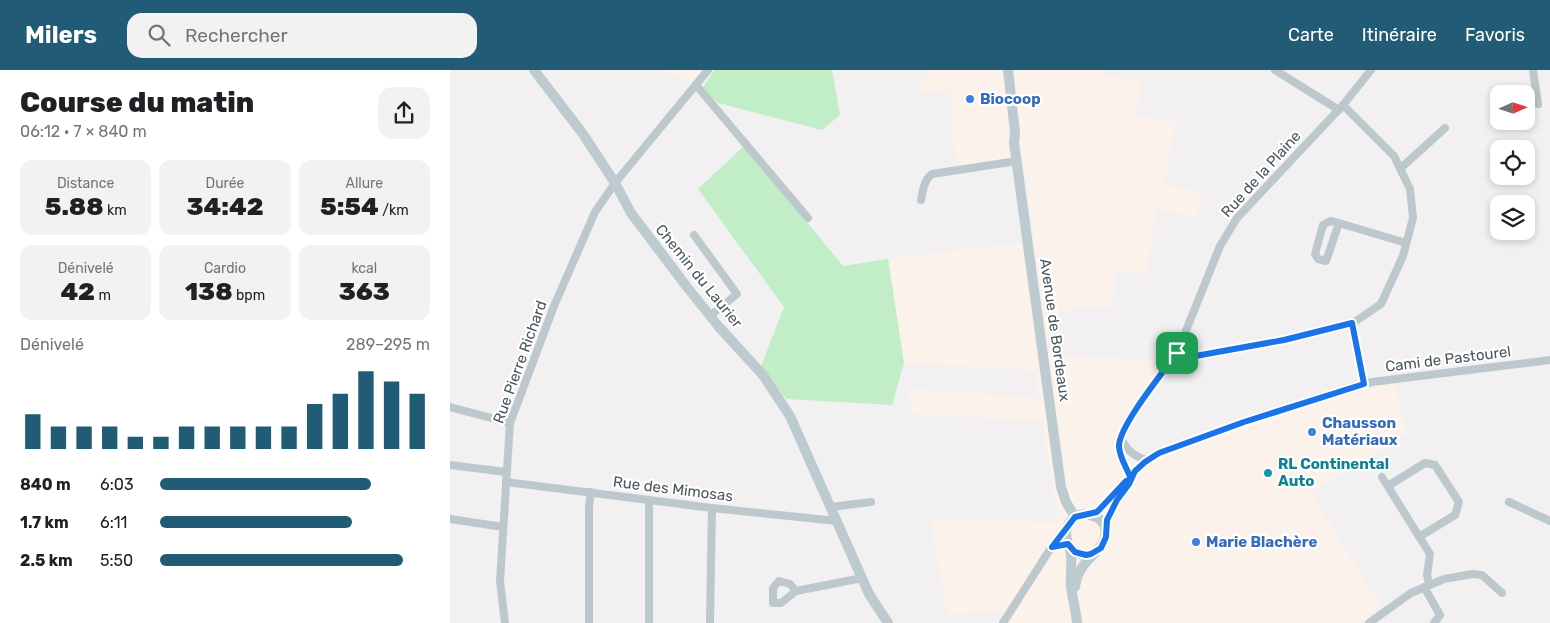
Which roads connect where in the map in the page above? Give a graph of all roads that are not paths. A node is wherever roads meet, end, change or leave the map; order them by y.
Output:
1 (534, 70) edge
2 (708, 70) edge
3 (1002, 70) edge
4 (1008, 70) edge
5 (1275, 70) edge
6 (1371, 70) edge
7 (1533, 70) edge
8 (696, 85) junction
9 (1538, 104) dead end
10 (1342, 108) junction
11 (1445, 128) dead end
12 (1014, 143) junction
13 (1017, 161) junction
14 (1401, 168) junction
15 (615, 183) junction
16 (921, 200) dead end
17 (808, 218) dead end
18 (1339, 223) junction
19 (694, 235) dead end
20 (1406, 242) junction
21 (710, 316) junction
22 (1352, 323) junction
23 (1177, 353) junction
24 (1550, 360) edge
25 (1364, 384) junction
26 (450, 407) edge
27 (510, 423) junction
28 (1121, 439) junction
29 (1148, 460) junction
30 (450, 465) edge
31 (506, 472) junction
32 (1382, 477) dead end
33 (1131, 479) junction
34 (506, 482) junction
35 (1388, 486) junction
36 (591, 492) junction
37 (649, 500) junction
38 (871, 502) dead end
39 (1509, 502) dead end
40 (831, 507) junction
41 (712, 508) junction
42 (1089, 515) junction
43 (1075, 517) junction
44 (450, 519) edge
45 (837, 521) junction
46 (1550, 521) edge
47 (503, 527) junction
48 (1067, 527) junction
49 (1105, 530) junction
50 (1420, 537) junction
51 (1068, 544) junction
52 (1052, 547) junction
53 (1096, 552) junction
54 (862, 578) junction
55 (1426, 586) junction
56 (796, 591) dead end
57 (1502, 593) dead end
58 (1075, 603) junction
59 (505, 623) edge
60 (589, 623) edge
61 (649, 623) edge
62 (710, 623) edge
63 (888, 623) edge
64 (1003, 623) edge
65 (1078, 623) edge
66 (1369, 623) edge
67 (1434, 623) edge

1 - 15 main road, Chemin du Laurier
2 - 8 street, Rue Pierre Richard
3 - 12 main road, Avenue de Bordeaux
4 - 12 main road, Avenue de Bordeaux
5 - 10 street
6 - 10 street, Rue de la Plaine
7 - 9 street
8 - 15 street, Rue Pierre Richard
8 - 17 street
10 - 14 street
10 - 23 street, Rue de la Plaine
11 - 14 street
12 - 13 main road, Avenue de Bordeaux
13 - 16 street
13 - 43 main road, Avenue de Bordeaux
14 - 20 street
15 - 21 main road, Chemin du Laurier
15 - 27 street, Rue Pierre Richard
18 - 18 street
18 - 20 street
19 - 21 street
20 - 22 street
21 - 40 main road, Chemin du Laurier
22 - 23 street
22 - 25 street
23 - 28 street, Rue de la Plaine
24 - 25 street, Cami de Pastourel
25 - 29 street, Cami de Pastourel
26 - 27 street
27 - 31 street, Rue Pierre Richard
28 - 29 street
28 - 33 street
29 - 33 street, Cami de Pastourel
30 - 31 street
31 - 34 street, Rue Pierre Richard
32 - 35 street
33 - 42 street, Cami de Pastourel
33 - 49 street, Cami de Pastourel
34 - 36 street, Rue des Mimosas
34 - 47 street, Rue Pierre Richard
35 - 50 street
35 - 50 street
36 - 37 street, Rue des Mimosas
36 - 60 street
37 - 41 street, Rue des Mimosas
37 - 61 street
38 - 40 street
39 - 46 street
40 - 45 main road, Chemin du Laurier
41 - 45 street, Rue des Mimosas
41 - 62 street
42 - 43 main road
42 - 49 main road
43 - 48 main road
44 - 47 street
45 - 54 main road, Chemin du Laurier
47 - 59 street, Rue Pierre Richard
48 - 51 main road
48 - 52 street
49 - 53 main road
50 - 55 street
51 - 52 street
51 - 53 main road
51 - 58 main road
52 - 64 street
53 - 58 main road
54 - 56 street
54 - 63 main road, Chemin du Laurier
55 - 57 street
55 - 66 street
55 - 67 street
58 - 65 main road

